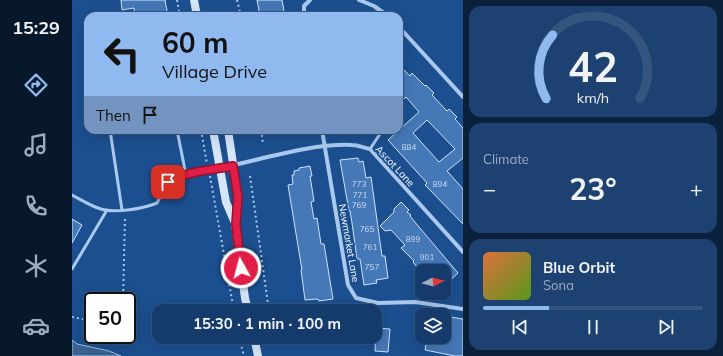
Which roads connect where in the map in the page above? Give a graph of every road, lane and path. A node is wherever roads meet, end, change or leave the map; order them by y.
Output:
1 (177, 0) edge
2 (194, 0) edge
3 (237, 0) edge
4 (310, 0) edge
5 (359, 0) edge
6 (179, 12) edge
7 (196, 12) edge
8 (240, 12) edge
9 (304, 12) edge
10 (382, 12) edge
11 (403, 31) edge
12 (463, 96) edge
13 (111, 134) edge
14 (178, 134) edge
15 (202, 134) edge
16 (214, 134) edge
17 (229, 134) edge
18 (262, 134) edge
19 (322, 134) edge
20 (380, 134) edge
21 (263, 144) dead end
22 (324, 146) junction
23 (204, 148) dead end
24 (370, 149) junction
25 (233, 166) junction
26 (220, 168) junction
27 (186, 175) junction
28 (250, 176) dead end
29 (212, 187) dead end
30 (72, 195) edge
31 (107, 210) junction
32 (122, 210) junction
33 (125, 217) dead end
34 (236, 224) junction
35 (463, 252) edge
36 (72, 269) edge
37 (123, 292) edge
38 (233, 304) edge
39 (246, 304) edge
40 (268, 304) edge
41 (463, 309) edge
42 (72, 317) edge
43 (84, 319) edge
44 (241, 344) edge
45 (255, 344) edge
46 (244, 356) edge
47 (258, 356) edge

1 - 6 path
2 - 7 main road
3 - 8 path
4 - 9 street
5 - 10 street
11 - 12 street
13 - 32 lane
14 - 27 lane
15 - 23 path
16 - 26 main road
17 - 25 main road
18 - 21 path
19 - 22 street, Newmarket Lane
20 - 24 lane
22 - 24 street, Ascot Lane
22 - 25 street, Ascot Lane
22 - 41 street, Newmarket Lane
24 - 35 street, Ascot Lane
25 - 26 street, Ascot Lane
25 - 34 main road
26 - 27 lane
26 - 34 main road
27 - 32 lane
28 - 40 path
29 - 38 path
30 - 31 lane
31 - 32 lane
31 - 36 lane
33 - 37 path
34 - 39 main road
42 - 43 path
44 - 46 path
45 - 47 main road

